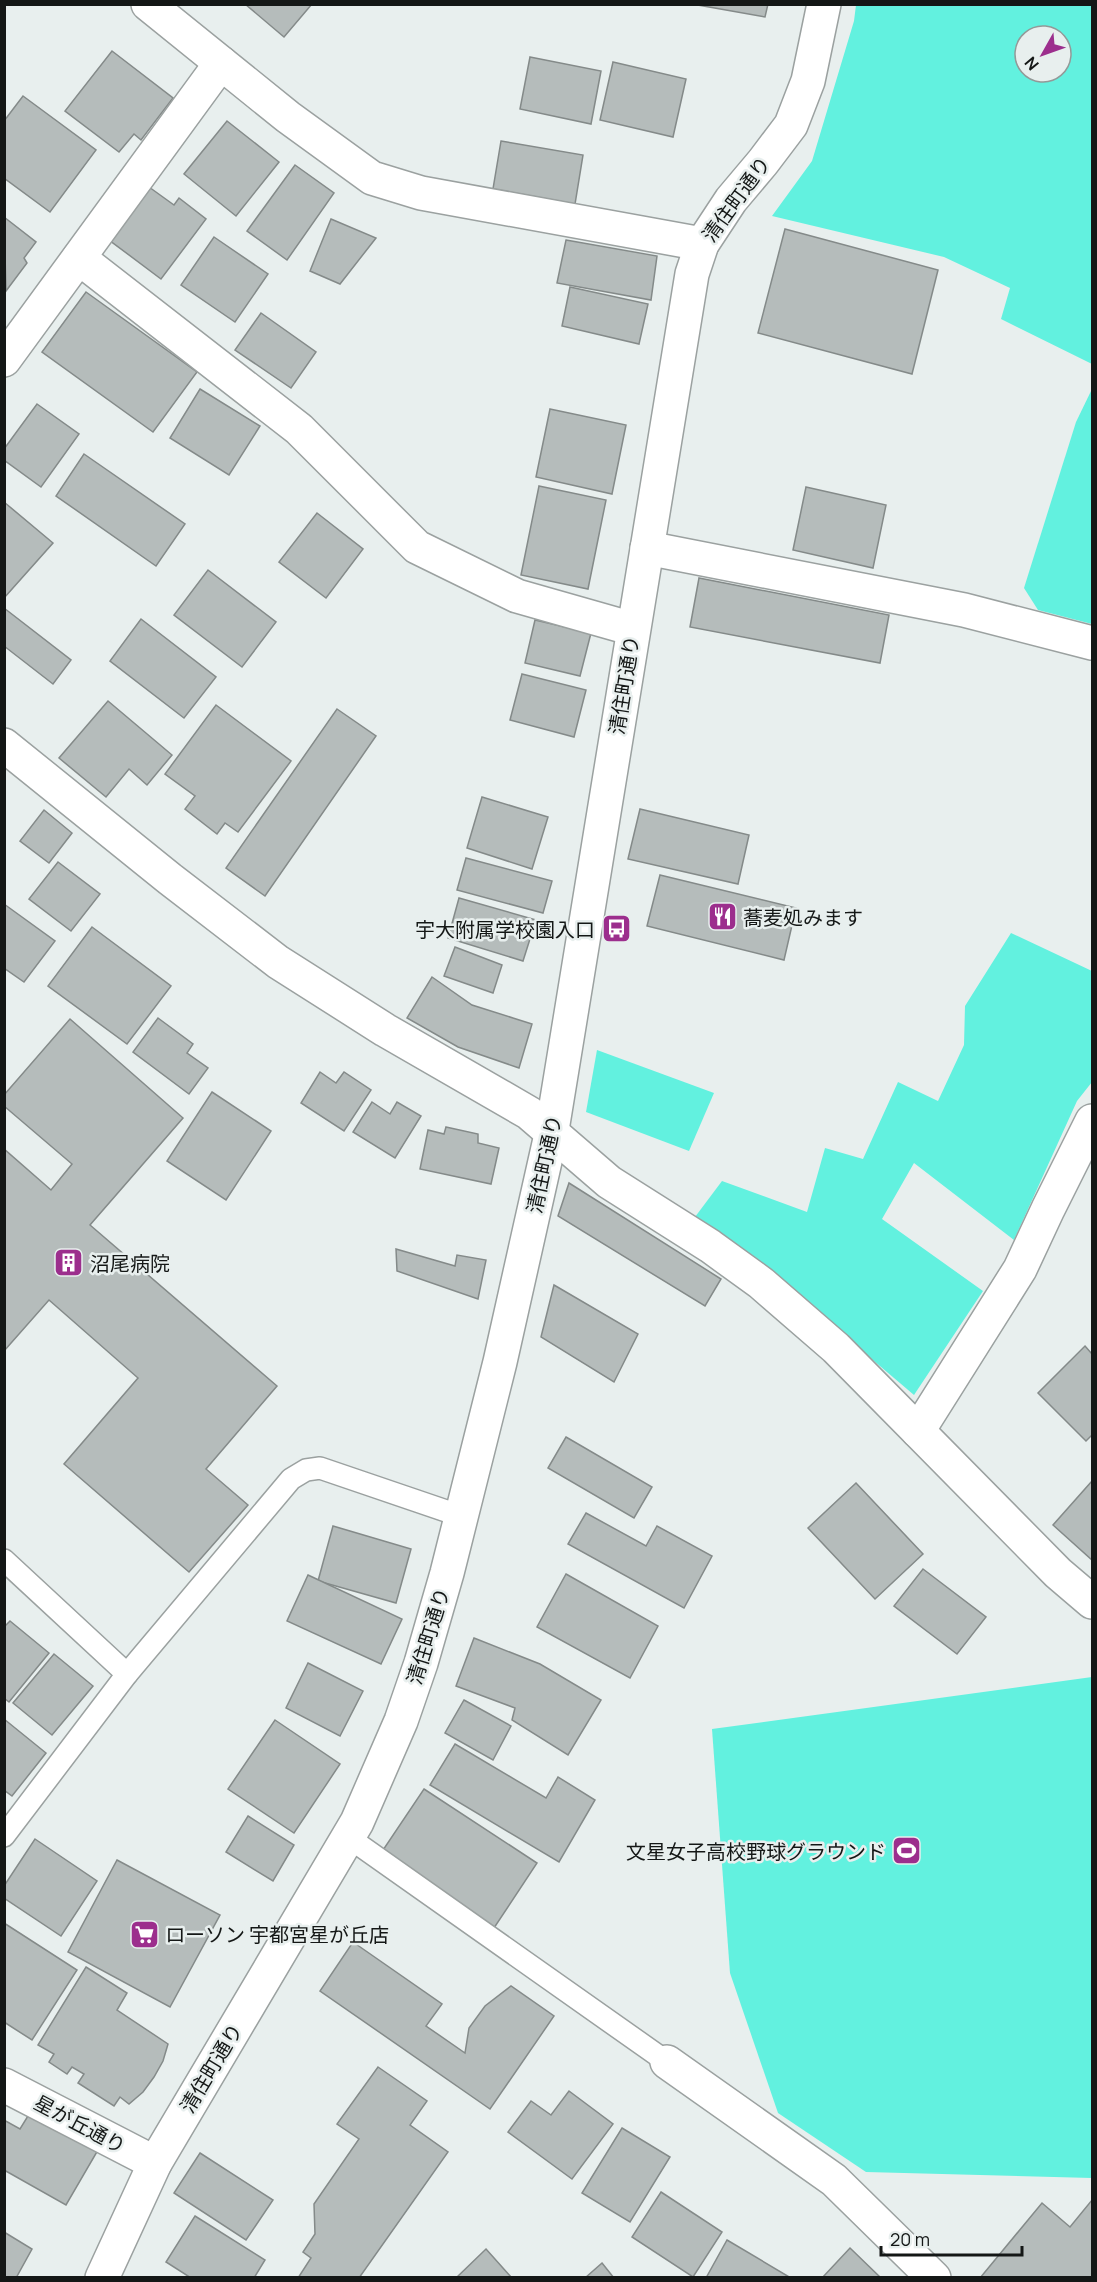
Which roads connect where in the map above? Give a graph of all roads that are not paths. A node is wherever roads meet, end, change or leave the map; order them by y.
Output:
1 (148, 4) edge
2 (824, 4) edge
3 (221, 63) junction
4 (702, 244) junction
5 (79, 258) junction
6 (4, 360) edge
7 (646, 548) junction
8 (633, 629) junction
9 (1092, 642) edge
10 (4, 745) edge
11 (1092, 1121) edge
12 (552, 1131) junction
13 (918, 1431) junction
14 (461, 1516) junction
15 (4, 1560) edge
16 (1092, 1602) edge
17 (127, 1674) junction
18 (4, 1836) edge
19 (348, 1837) junction
20 (667, 2062) joint
21 (4, 2085) edge
22 (155, 2163) junction
23 (102, 2277) edge
24 (934, 2277) edge

1 - 3 street
2 - 4 street, 清住町通り
3 - 4 street
3 - 5 street
4 - 7 street, 清住町通り
5 - 6 street
5 - 8 street
7 - 8 street, 清住町通り
7 - 9 street
8 - 12 street, 清住町通り
10 - 12 street
11 - 13 street
12 - 13 street
12 - 14 street, 清住町通り
13 - 16 street
14 - 17 lane
14 - 19 street, 清住町通り
15 - 17 lane
17 - 18 lane
19 - 20 lane
19 - 22 street, 清住町通り
20 - 24 street
21 - 22 street, 星が丘通り
22 - 23 street, 清住町通り

